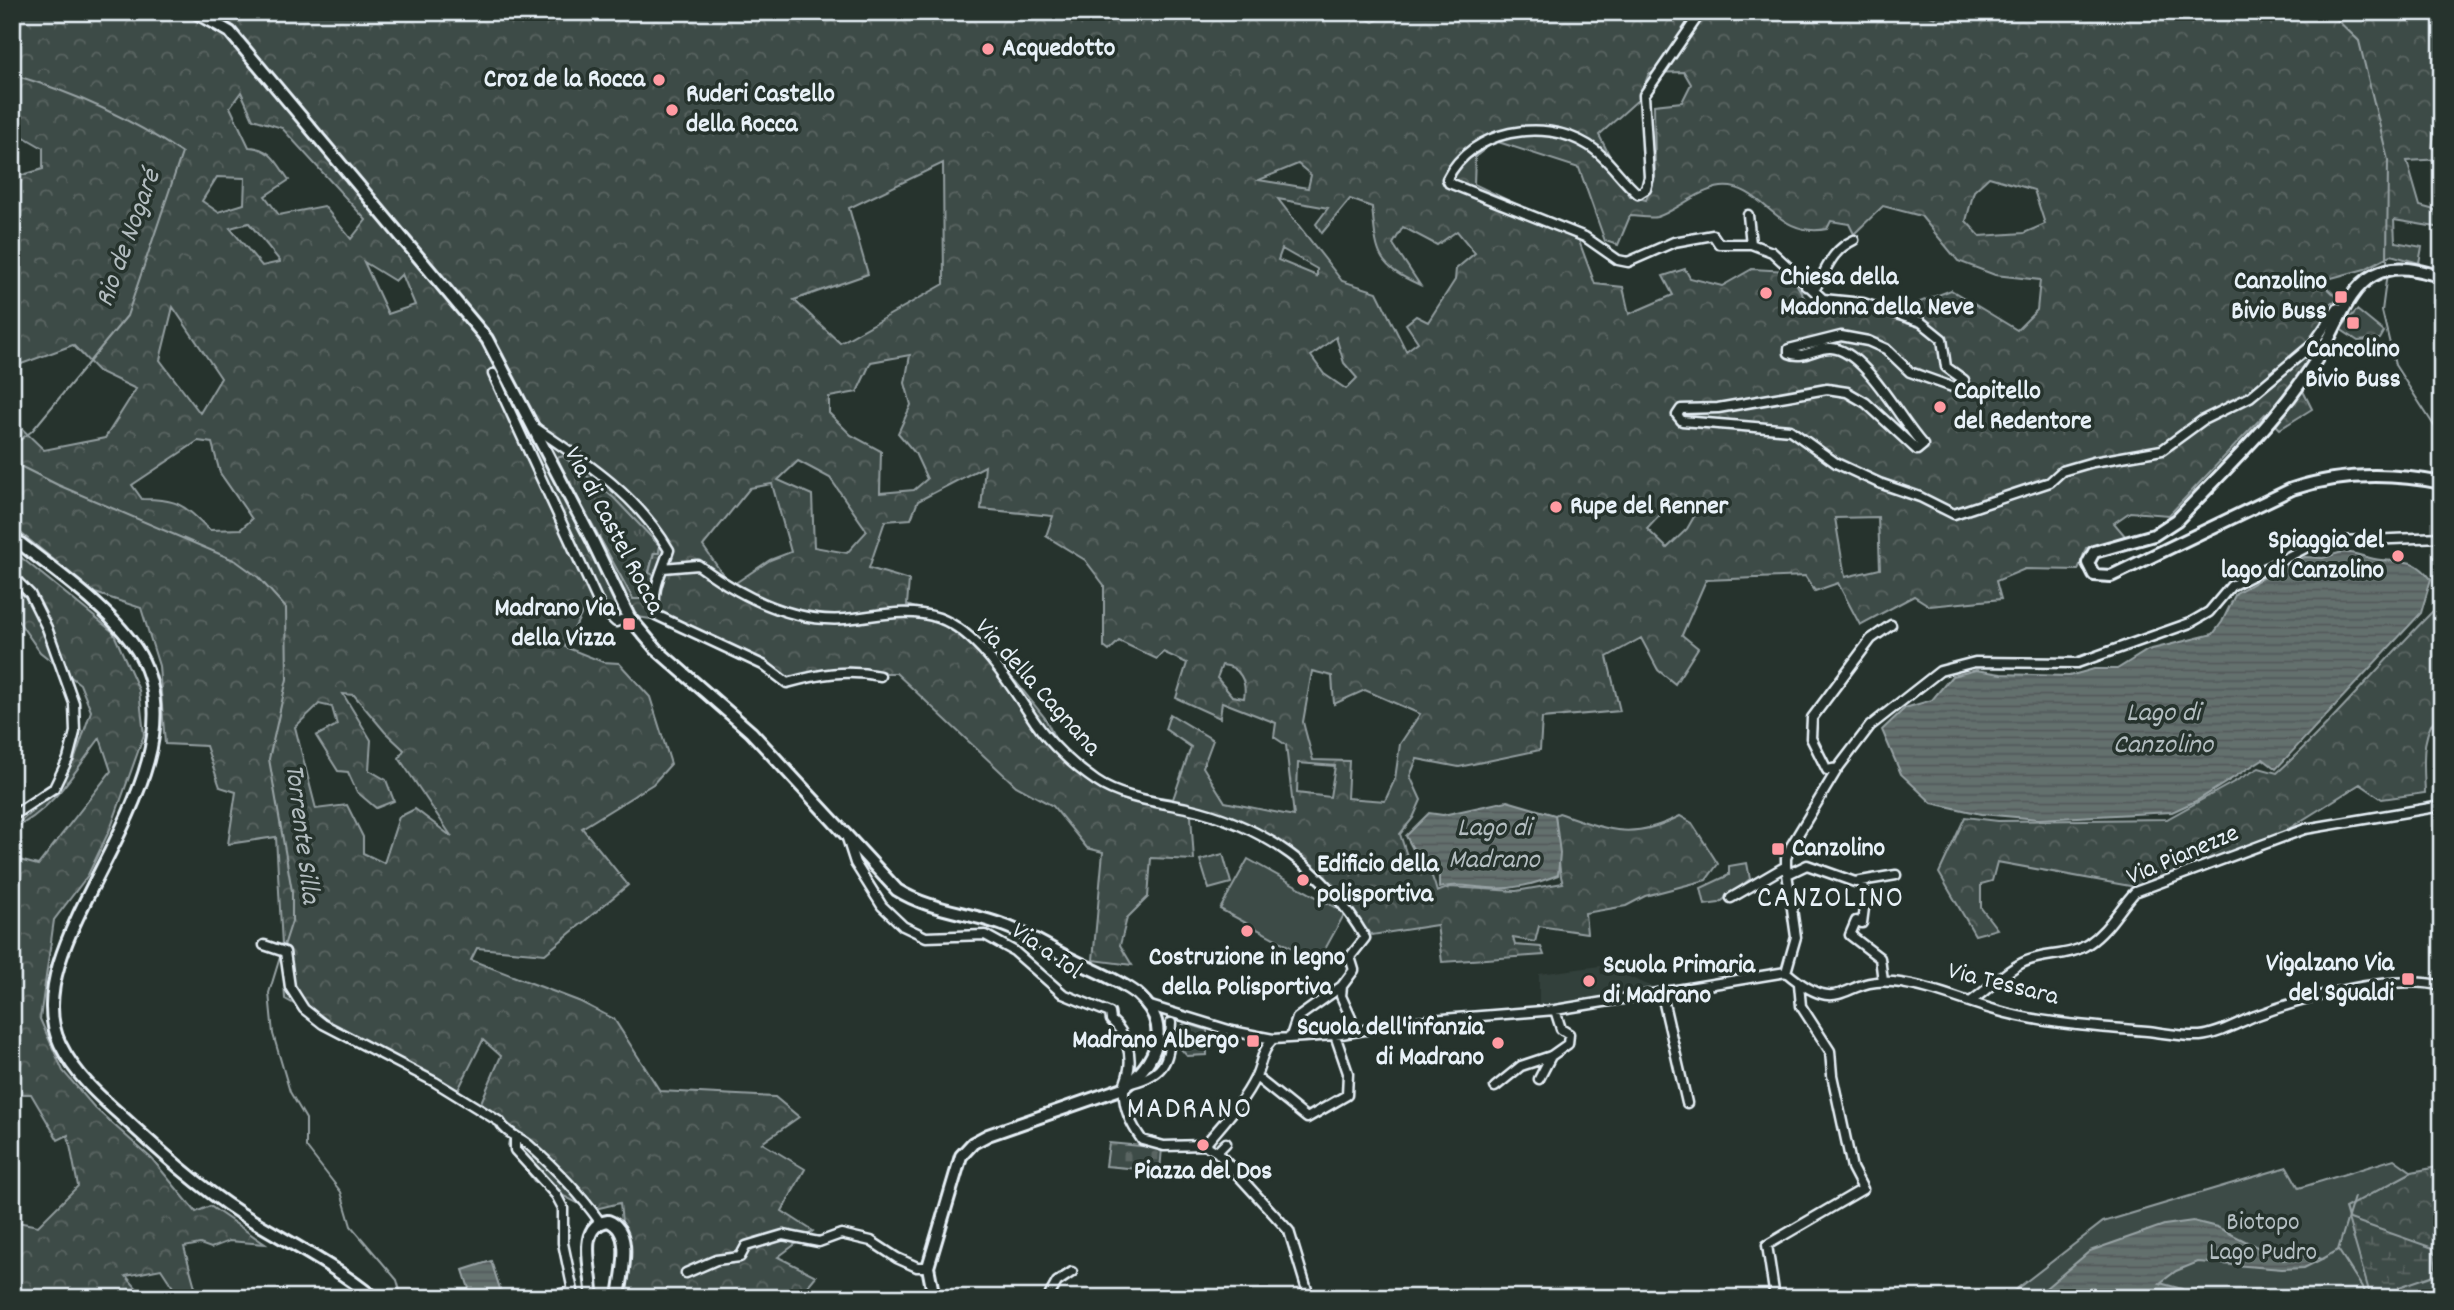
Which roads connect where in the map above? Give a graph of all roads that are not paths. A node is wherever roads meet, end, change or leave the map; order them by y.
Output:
1 (195, 12) edge
2 (1701, 12) edge
3 (1748, 215) dead end
4 (1854, 240) dead end
5 (1751, 244) junction
6 (2442, 277) edge
7 (1806, 286) junction
8 (2344, 310) junction
9 (493, 374) dead end
10 (529, 423) junction
11 (2442, 483) edge
12 (12, 537) edge
13 (2442, 537) edge
14 (663, 568) junction
15 (12, 576) edge
16 (628, 617) junction
17 (1891, 625) dead end
18 (880, 676) dead end
19 (1838, 768) junction
20 (2442, 806) edge
21 (12, 816) edge
22 (846, 835) junction
23 (1787, 870) junction
24 (1896, 875) dead end
25 (1860, 882) junction
26 (1731, 898) dead end
27 (264, 945) dead end
28 (1786, 972) junction
29 (2442, 978) edge
30 (1883, 981) junction
31 (2427, 982) junction
32 (1799, 984) junction
33 (1342, 986) junction
34 (2442, 986) edge
35 (1662, 995) junction
36 (1970, 1002) junction
37 (1147, 1005) junction
38 (1555, 1010) junction
39 (1184, 1015) junction
40 (1351, 1018) dead end
41 (1171, 1023) junction
42 (1156, 1025) junction
43 (1335, 1035) junction
44 (1291, 1036) junction
45 (1273, 1039) junction
46 (1551, 1056) junction
47 (1256, 1077) junction
48 (1539, 1079) dead end
49 (1126, 1086) junction
50 (1495, 1087) dead end
51 (1687, 1103) dead end
52 (515, 1136) junction
53 (1226, 1143) dead end
54 (1205, 1145) junction
55 (1216, 1152) junction
56 (600, 1222) junction
57 (928, 1267) junction
58 (1072, 1272) dead end
59 (685, 1273) dead end
60 (374, 1298) edge
61 (545, 1298) edge
62 (592, 1298) edge
63 (619, 1298) edge
64 (934, 1298) edge
65 (1048, 1298) edge
66 (1305, 1298) edge
67 (1774, 1298) edge

1 - 10 main road, Via di Castel Rocca
2 - 5 street
3 - 5 street
4 - 7 street
5 - 7 street
6 - 8 main road
7 - 8 street
8 - 11 main road
9 - 16 street
10 - 14 street
10 - 16 main road, Via di Castel Rocca
12 - 60 main road
13 - 19 street
14 - 18 street
14 - 33 street, Via della Cagnana
15 - 21 street
16 - 22 main road, Via di Castel Rocca
17 - 19 street
19 - 23 street
20 - 36 street, Via Pianezze
22 - 37 main road, Via di Castel Rocca
22 - 49 street, Via a Iol
23 - 25 street
23 - 26 street
23 - 28 street
24 - 25 street
25 - 30 street
27 - 52 street
28 - 32 street
28 - 35 street
29 - 31 street
30 - 32 street, Via Tessara
30 - 36 street, Via Tessara
31 - 34 street
31 - 36 street, Via Tessara
32 - 67 street
33 - 40 street
33 - 44 street
35 - 38 street
35 - 51 street
37 - 39 street
37 - 42 main road, Via di Castel Rocca
38 - 43 street
38 - 46 street
39 - 41 street
39 - 45 street
41 - 42 street
41 - 49 street
42 - 49 main road
43 - 44 street
43 - 47 street
44 - 45 street
45 - 47 street
46 - 48 street
46 - 50 street
47 - 54 street
49 - 54 street
49 - 57 main road
52 - 56 street
52 - 61 street
53 - 55 street
54 - 55 street
55 - 66 street
56 - 62 main road
56 - 63 main road
57 - 59 street
57 - 64 main road
58 - 65 street

